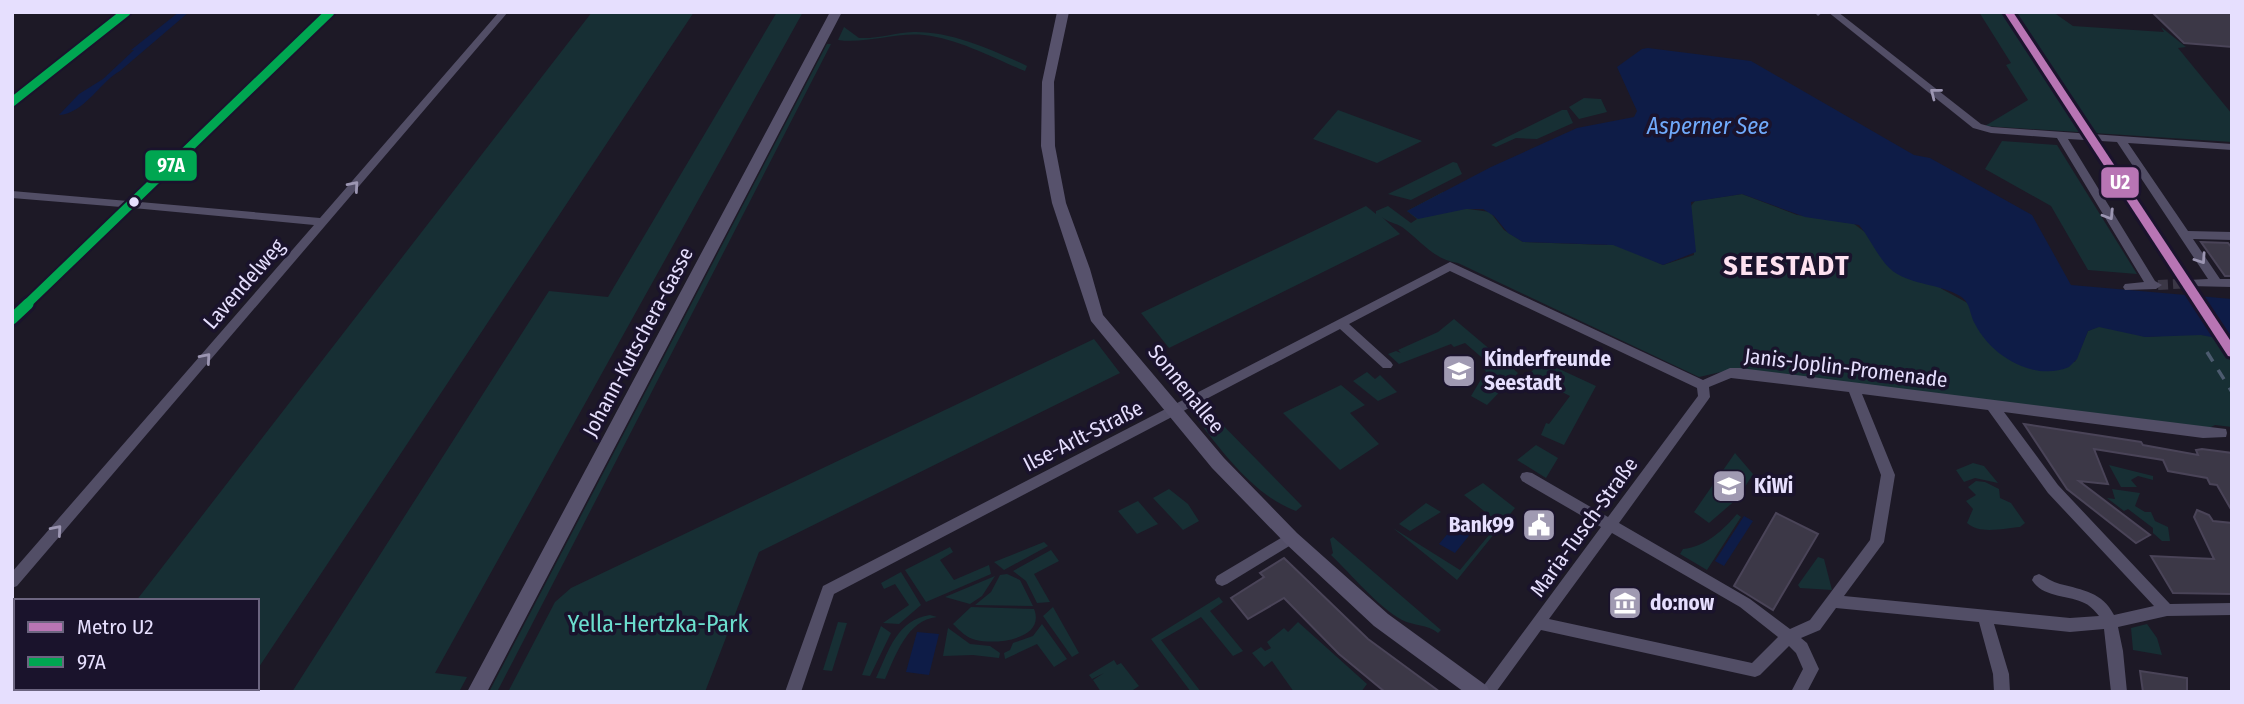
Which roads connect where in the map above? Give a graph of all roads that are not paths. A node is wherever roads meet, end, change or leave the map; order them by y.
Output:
1 (126, 12) edge
2 (330, 12) edge
3 (504, 12) edge
4 (836, 12) edge
5 (1063, 12) edge
6 (1832, 12) edge
7 (12, 102) edge
8 (2061, 136) junction
9 (2120, 139) junction
10 (2232, 147) edge
11 (12, 194) edge
12 (131, 204) junction
13 (323, 222) junction
14 (2185, 235) junction
15 (2232, 236) edge
16 (1450, 266) joint
17 (2192, 283) tunnel mouth
18 (2217, 283) junction
19 (2232, 283) edge
20 (2129, 287) dead end
21 (12, 318) edge
22 (1341, 323) junction
23 (1387, 365) dead end
24 (1703, 385) junction
25 (1854, 388) junction
26 (1992, 406) junction
27 (1174, 412) junction
28 (2221, 433) dead end
29 (1527, 477) dead end
30 (1612, 525) junction
31 (1291, 538) junction
32 (2135, 575) joint
33 (1222, 580) dead end
34 (2039, 580) dead end
35 (12, 582) edge
36 (1832, 601) junction
37 (2232, 608) edge
38 (2173, 609) junction
39 (1985, 618) junction
40 (1539, 622) junction
41 (2112, 622) junction
42 (1788, 637) junction
43 (1800, 691) edge
44 (477, 692) edge
45 (793, 692) edge
46 (1480, 692) edge
47 (1487, 692) edge
48 (2002, 692) edge
49 (2119, 692) edge

1 - 7 street
2 - 12 street
13 -> 3 street, Lavendelweg
4 - 44 street, Johann-Kutschera-Gasse
5 - 27 street, Sonnenallee
8 -> 6 street
8 - 9 street
8 -> 20 street
9 - 10 street
9 - 14 street
11 - 12 street
12 - 13 street
12 - 21 street
35 -> 13 street, Lavendelweg
14 - 15 street
14 -> 18 street
16 - 22 street, Ilse-Arlt-Straße
16 - 24 street
17 - 18 street
18 - 19 street
22 - 23 street
22 - 27 street, Ilse-Arlt-Straße
24 - 25 street, Janis-Joplin-Promenade
24 - 30 street, Maria-Tusch-Straße
25 - 26 street, Janis-Joplin-Promenade
25 - 36 street
26 - 28 street, Janis-Joplin-Promenade
26 - 32 street
27 - 31 street, Sonnenallee
27 - 45 street, Ilse-Arlt-Straße
29 - 30 street
30 - 40 street, Maria-Tusch-Straße
30 - 42 street
31 - 33 street
31 - 46 street, Sonnenallee
32 - 38 street
34 - 41 street
36 - 39 street
36 - 42 street
37 - 38 street
38 - 41 street
39 - 41 street
39 - 48 street
40 - 42 street
40 - 47 street, Maria-Tusch-Straße
41 - 49 street
42 - 43 street

